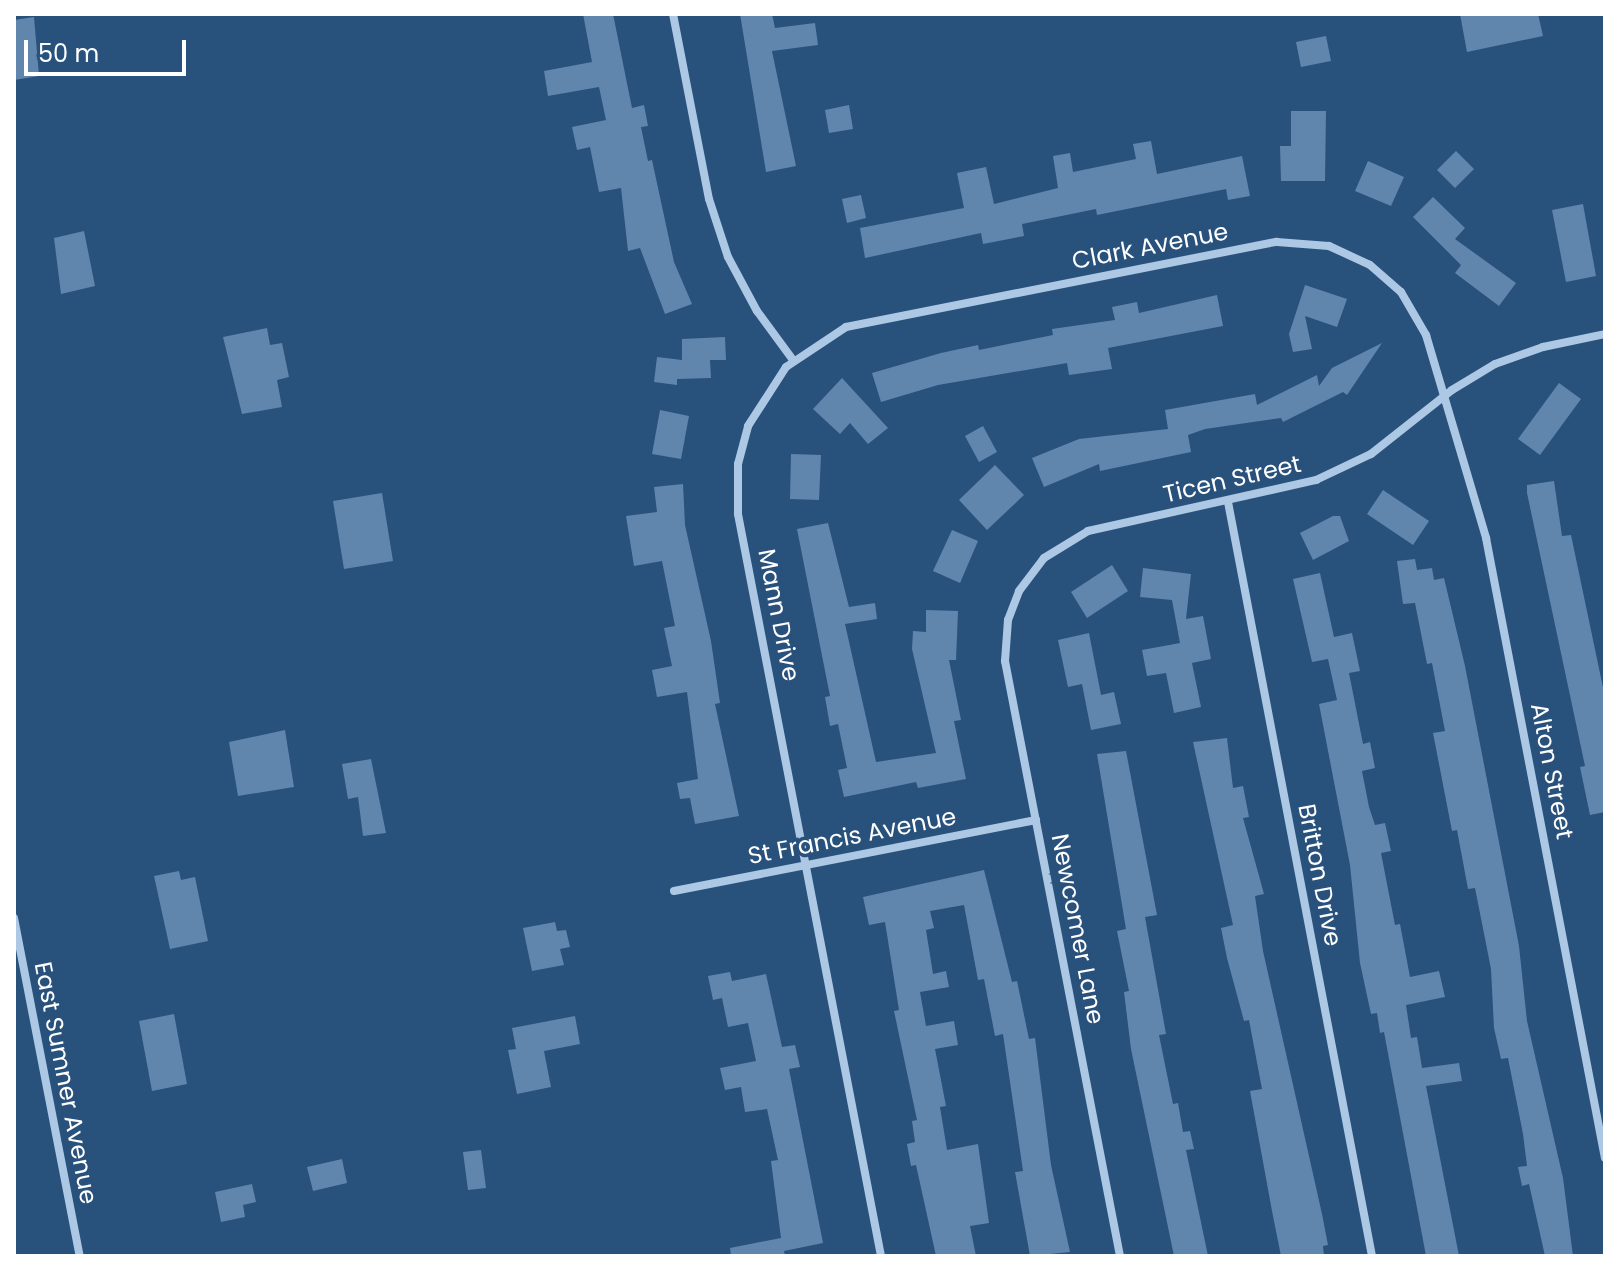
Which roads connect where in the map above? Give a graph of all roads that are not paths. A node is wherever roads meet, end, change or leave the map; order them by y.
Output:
1 (673, 14) edge
2 (1605, 334) edge
3 (793, 360) junction
4 (1445, 396) junction
5 (1228, 502) junction
6 (1011, 610) joint
7 (1036, 820) junction
8 (806, 865) junction
9 (674, 891) dead end
10 (14, 918) edge
11 (1605, 1158) edge
12 (80, 1256) edge
13 (881, 1256) edge
14 (1120, 1256) edge
15 (1372, 1256) edge

1 - 3 street
2 - 4 street, Ticen Street
3 - 4 street, Clark Avenue
3 - 8 street, Mann Drive
4 - 5 street, Ticen Street
4 - 11 street, Alton Street
5 - 6 street, Ticen Street
5 - 15 street, Britton Drive
6 - 7 street, Newcomer Lane
7 - 8 street, St Francis Avenue
7 - 14 street, Newcomer Lane
8 - 9 street, St Francis Avenue
8 - 13 street, Mann Drive
10 - 12 street, East Sumner Avenue

